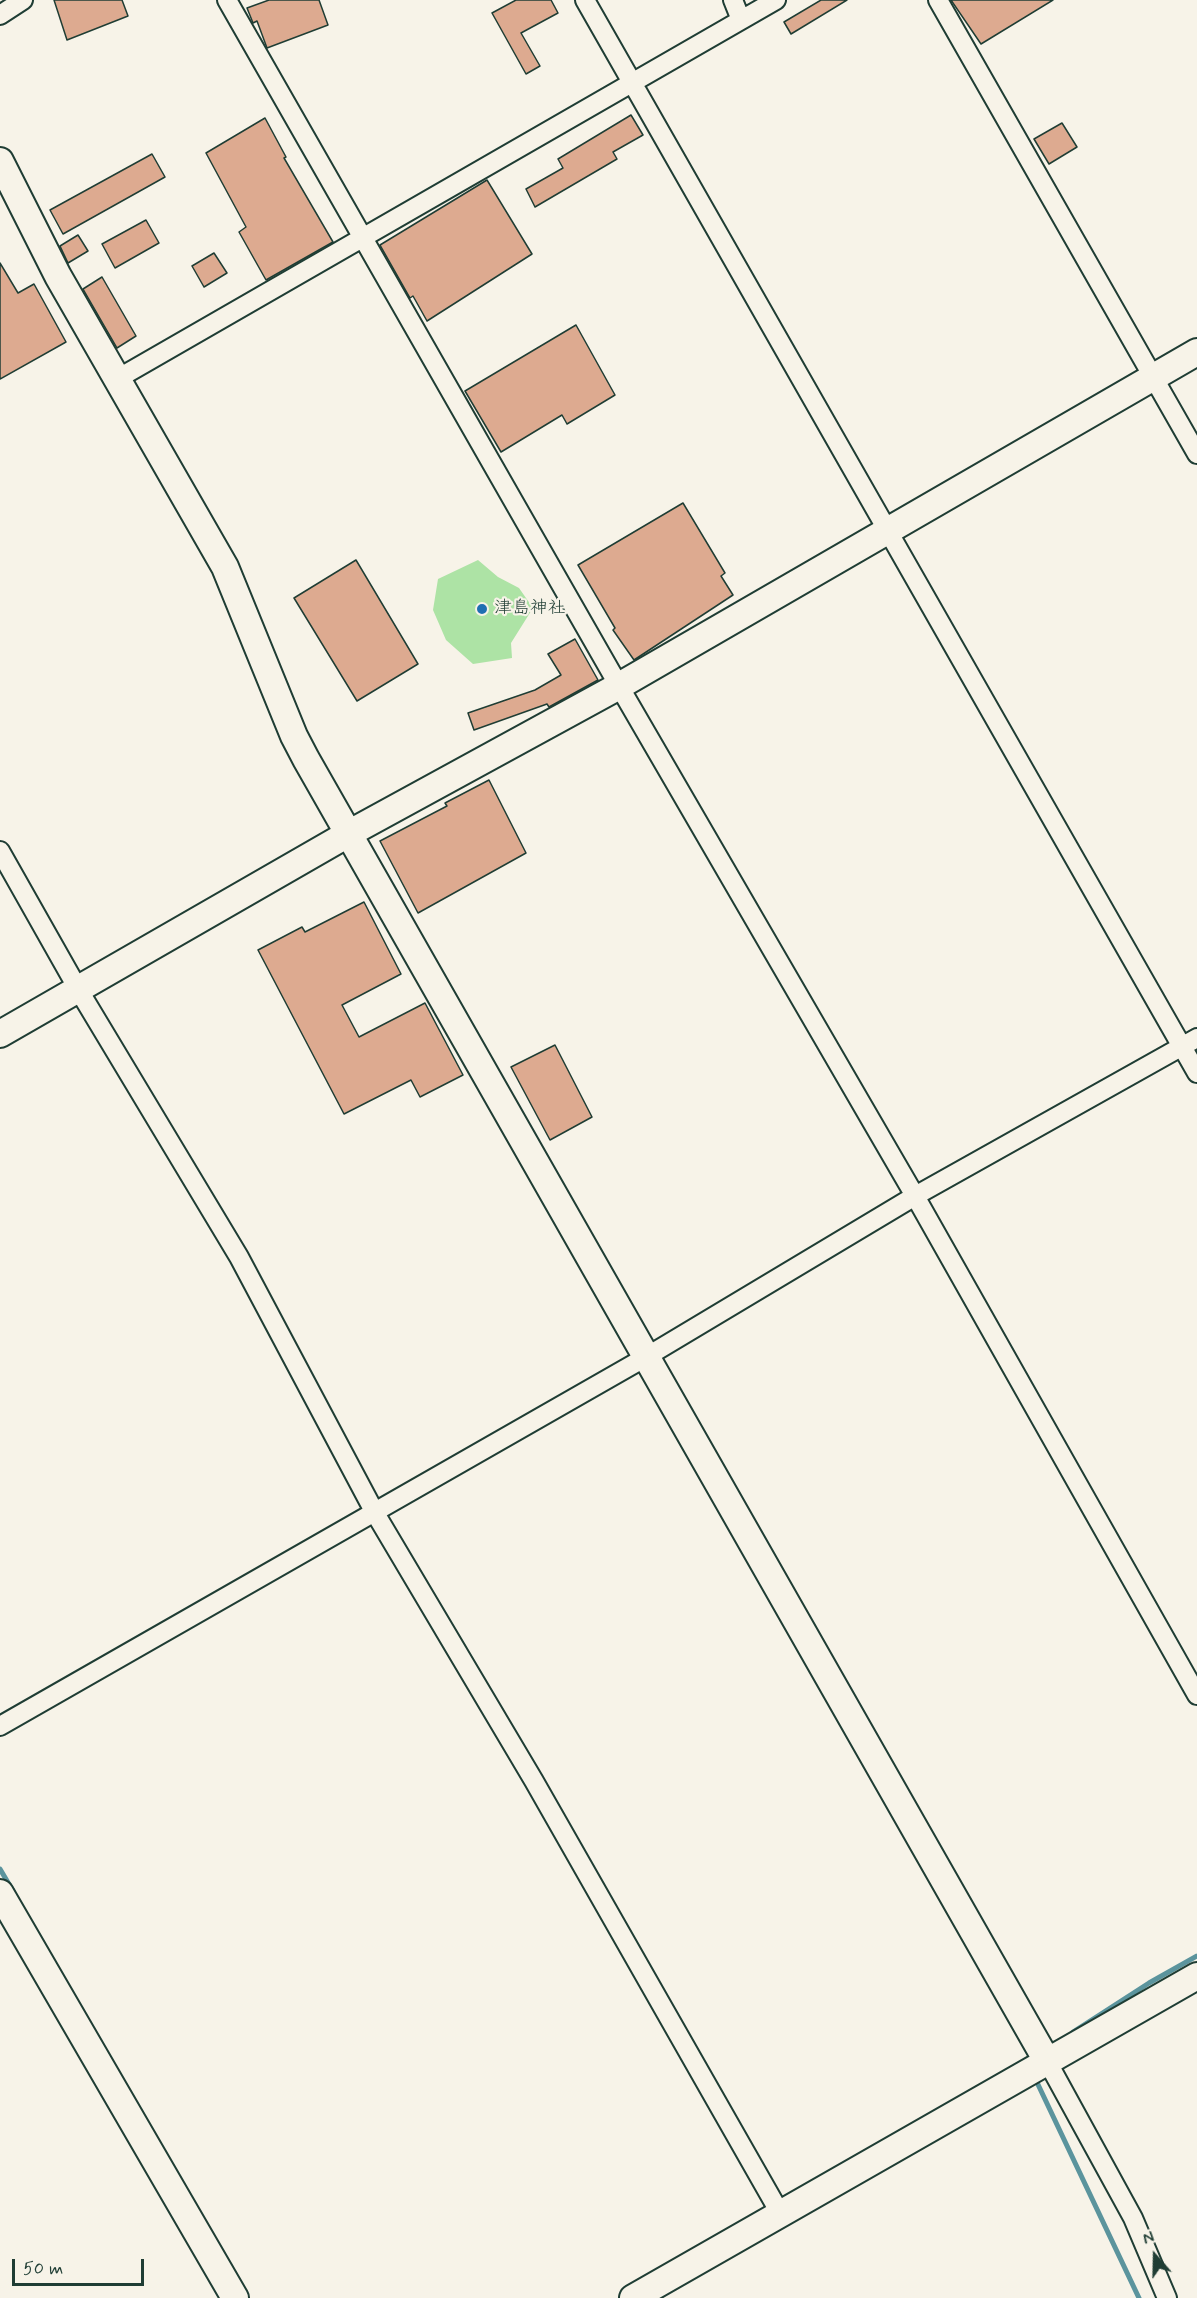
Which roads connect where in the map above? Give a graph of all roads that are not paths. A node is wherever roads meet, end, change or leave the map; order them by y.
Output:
1 (23, 0) edge
2 (227, 0) edge
3 (585, 0) edge
4 (733, 0) edge
5 (776, 0) edge
6 (938, 0) edge
7 (0, 15) edge
8 (741, 20) junction
9 (633, 82) junction
10 (0, 161) edge
11 (364, 237) junction
12 (1197, 352) edge
13 (1154, 377) junction
14 (117, 380) junction
15 (1197, 454) edge
16 (888, 532) junction
17 (619, 686) junction
18 (348, 834) junction
19 (0, 851) edge
20 (78, 989) junction
21 (0, 1034) edge
22 (1189, 1042) edge
23 (1197, 1074) edge
24 (915, 1196) junction
25 (646, 1357) junction
26 (375, 1513) junction
27 (1197, 1695) edge
28 (0, 1726) edge
29 (0, 1893) edge
30 (1197, 1976) edge
31 (1047, 2061) junction
32 (780, 2213) junction
33 (235, 2298) edge
34 (633, 2298) edge
35 (1167, 2298) edge

1 - 7 street
2 - 11 street
3 - 9 street
4 - 8 street
5 - 8 street
6 - 13 street
8 - 9 street
9 - 11 street
9 - 16 street
10 - 14 street
11 - 14 street
11 - 17 street
12 - 13 street
13 - 15 street
13 - 16 street
14 - 18 street
16 - 17 street
16 - 22 street
17 - 18 street
17 - 24 street
18 - 20 street
18 - 25 street
19 - 20 street
20 - 21 street
20 - 26 street
22 - 23 street
22 - 24 street
24 - 25 street
24 - 27 street
25 - 26 street
25 - 31 street
26 - 28 street
26 - 32 street
29 - 33 street
30 - 31 street
31 - 32 street
31 - 35 street
32 - 34 street

